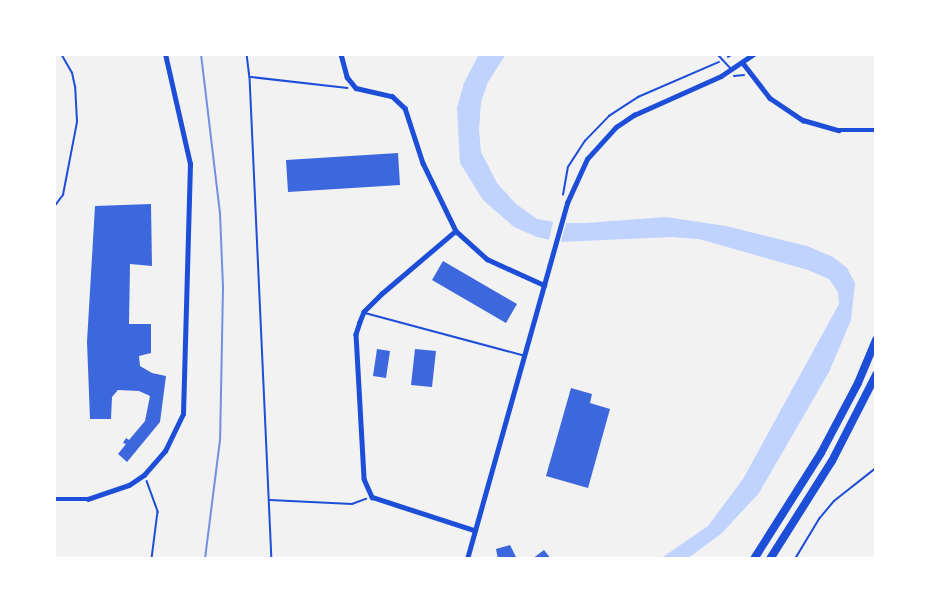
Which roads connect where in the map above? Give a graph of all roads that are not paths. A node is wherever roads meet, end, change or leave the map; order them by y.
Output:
1 (165, 54) edge
2 (341, 54) edge
3 (718, 54) edge
4 (754, 54) edge
5 (743, 63) junction
6 (732, 70) junction
7 (876, 130) edge
8 (456, 231) junction
9 (544, 285) junction
10 (364, 312) junction
11 (876, 340) edge
12 (525, 356) junction
13 (876, 375) edge
14 (54, 499) edge
15 (474, 530) junction
16 (467, 559) edge
17 (754, 559) edge
18 (770, 559) edge

1 - 14 street
2 - 8 street
3 - 6 lane
4 - 5 street
5 - 6 street
5 - 7 street
6 - 9 street
8 - 9 street
8 - 10 street
9 - 12 street
10 - 12 lane
10 - 15 street
11 - 17 highway
12 - 15 street
13 - 18 highway
15 - 16 street

